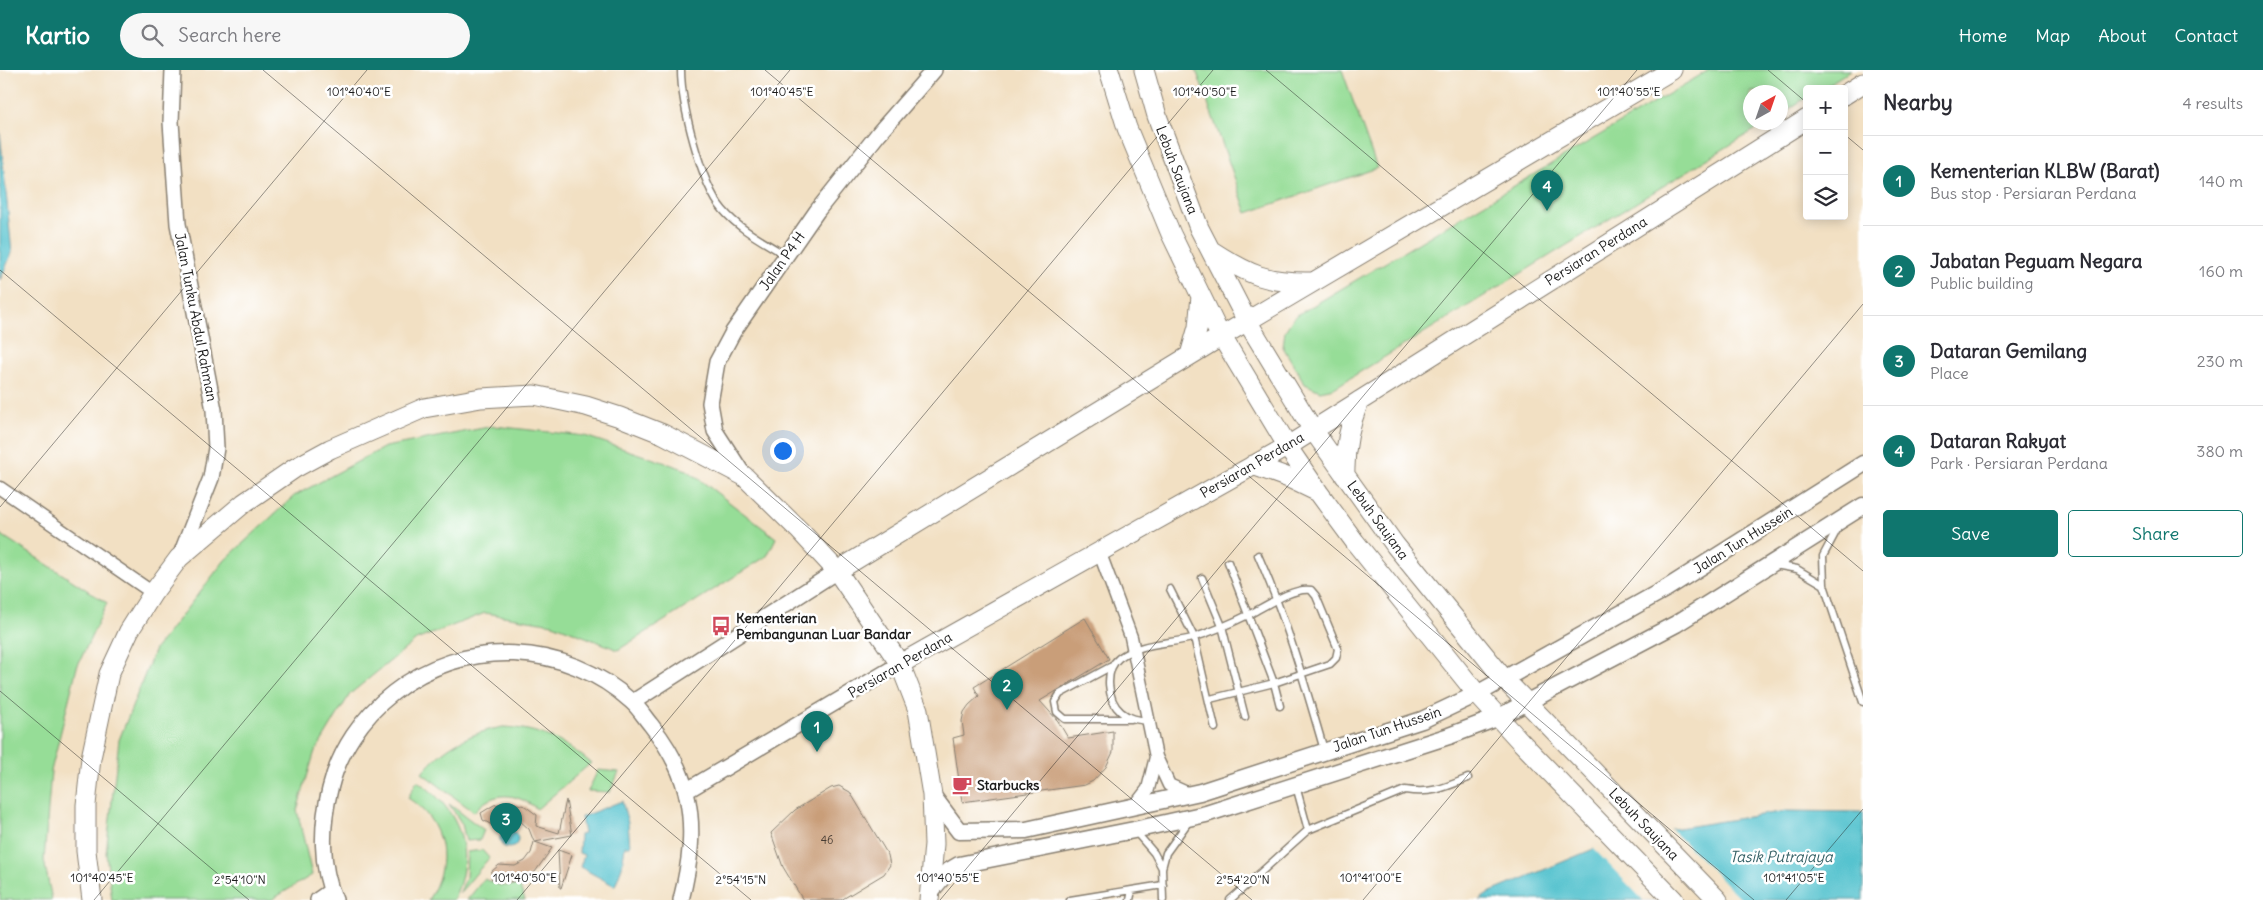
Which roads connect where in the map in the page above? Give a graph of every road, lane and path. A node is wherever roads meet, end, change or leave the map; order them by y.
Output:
1 (173, 70) edge
2 (681, 70) edge
3 (934, 70) edge
4 (1109, 70) edge
5 (1144, 70) edge
6 (1672, 70) edge
7 (1863, 84) edge
8 (1848, 93) edge
9 (1803, 121) edge
10 (1211, 251) junction
11 (785, 255) junction
12 (1313, 282) junction
13 (1201, 296) junction
14 (1248, 322) junction
15 (1222, 336) junction
16 (1190, 355) junction
17 (1359, 401) junction
18 (1313, 430) junction
19 (1288, 446) junction
20 (1863, 464) edge
21 (1253, 465) junction
22 (744, 476) junction
23 (1345, 476) junction
24 (0, 488) edge
25 (1319, 492) junction
26 (1863, 506) edge
27 (1847, 518) junction
28 (1099, 551) junction
29 (1258, 555) dead end
30 (180, 558) junction
31 (1228, 562) dead end
32 (1768, 565) junction
33 (837, 572) junction
34 (1202, 578) dead end
35 (1824, 585) junction
36 (1170, 589) dead end
37 (153, 593) junction
38 (1278, 599) junction
39 (1249, 614) junction
40 (1222, 626) junction
41 (1194, 637) junction
42 (1134, 650) junction
43 (900, 664) junction
44 (1110, 667) junction
45 (1302, 674) junction
46 (1504, 680) junction
47 (1274, 683) junction
48 (1238, 692) junction
49 (1477, 694) junction
50 (1210, 699) junction
51 (633, 702) junction
52 (1525, 702) junction
53 (1863, 702) edge
54 (1280, 706) dead end
55 (1498, 717) junction
56 (1244, 718) dead end
57 (1132, 719) junction
58 (1150, 722) junction
59 (1215, 728) dead end
60 (1324, 751) junction
61 (1156, 757) junction
62 (1468, 778) dead end
63 (1296, 785) junction
64 (686, 791) junction
65 (1189, 794) junction
66 (932, 795) junction
67 (1134, 806) junction
68 (1193, 816) junction
69 (1134, 830) junction
70 (1308, 830) junction
71 (1162, 868) junction
72 (1163, 885) junction
73 (1132, 890) junction
74 (333, 895) edge
75 (930, 895) edge
76 (92, 900) edge
77 (318, 900) edge
78 (681, 900) edge
79 (1070, 900) edge
80 (1130, 900) edge
81 (1163, 900) edge
82 (1230, 900) edge
83 (1674, 900) edge
84 (1718, 900) edge

1 - 30 street, Jalan Tunku Abdul Rahman
2 - 11 lane
3 - 11 street, Jalan P4 H
4 - 13 main road
5 - 10 main road, Lebuh Saujana
6 - 12 main road
7 - 8 main road
9 - 17 main road, Persiaran Perdana
10 - 12 main road
10 - 14 main road, Lebuh Saujana
11 - 22 street, Jalan P4 H
12 - 14 main road
13 - 15 main road
13 - 16 main road
14 - 15 main road
14 - 18 main road, Lebuh Saujana
15 - 16 main road
15 - 19 main road
16 - 33 main road
17 - 18 main road, Persiaran Perdana
17 - 23 main road
18 - 19 main road, Persiaran Perdana
18 - 23 main road, Lebuh Saujana
19 - 21 main road, Persiaran Perdana
19 - 25 main road
20 - 46 main road, Jalan Tun Hussein
21 - 25 main road
21 - 28 main road, Persiaran Perdana
22 - 30 main road
22 - 33 main road
23 - 46 main road, Lebuh Saujana
24 - 37 street
25 - 49 main road
26 - 27 main road, Jalan Tun Hussein
27 - 32 main road, Jalan Tun Hussein
27 - 35 lane
28 - 42 street
28 - 43 main road, Persiaran Perdana
29 - 38 lane
30 - 37 main road
31 - 39 lane
32 - 35 lane
32 - 52 main road, Jalan Tun Hussein
33 - 43 main road
33 - 51 street
34 - 40 lane
35 - 53 lane
36 - 41 lane
37 - 76 main road
38 - 39 lane
38 - 45 lane
38 - 45 lane
39 - 40 lane
39 - 47 lane
40 - 41 lane
40 - 48 lane
41 - 42 lane
41 - 50 lane
42 - 44 lane
42 - 58 street
43 - 64 street, Persiaran Perdana
43 - 66 main road
44 - 57 lane
44 - 57 lane
45 - 47 lane
45 - 60 lane
46 - 49 main road, Jalan Tun Hussein
46 - 52 main road, Lebuh Saujana
47 - 48 lane
47 - 54 lane
48 - 50 lane
48 - 56 lane
49 - 55 main road
49 - 60 main road, Jalan Tun Hussein
50 - 59 lane
51 - 64 street
51 - 74 street
52 - 55 main road, Jalan Tun Hussein
52 - 84 main road, Lebuh Saujana
55 - 63 main road, Jalan Tun Hussein
55 - 83 main road
57 - 58 lane
58 - 61 street
60 - 65 main road, Jalan Tun Hussein
61 - 65 street
61 - 67 street
62 - 70 lane
63 - 68 main road, Jalan Tun Hussein
63 - 70 lane
64 - 78 street
65 - 67 main road, Jalan Tun Hussein
66 - 67 main road, Jalan Tun Hussein
66 - 75 main road
68 - 69 main road, Jalan Tun Hussein
68 - 71 lane
69 - 71 lane
69 - 75 main road, Jalan Tun Hussein
70 - 82 lane
71 - 72 lane
72 - 73 lane
72 - 81 lane
73 - 79 lane
73 - 80 lane
74 - 77 street

